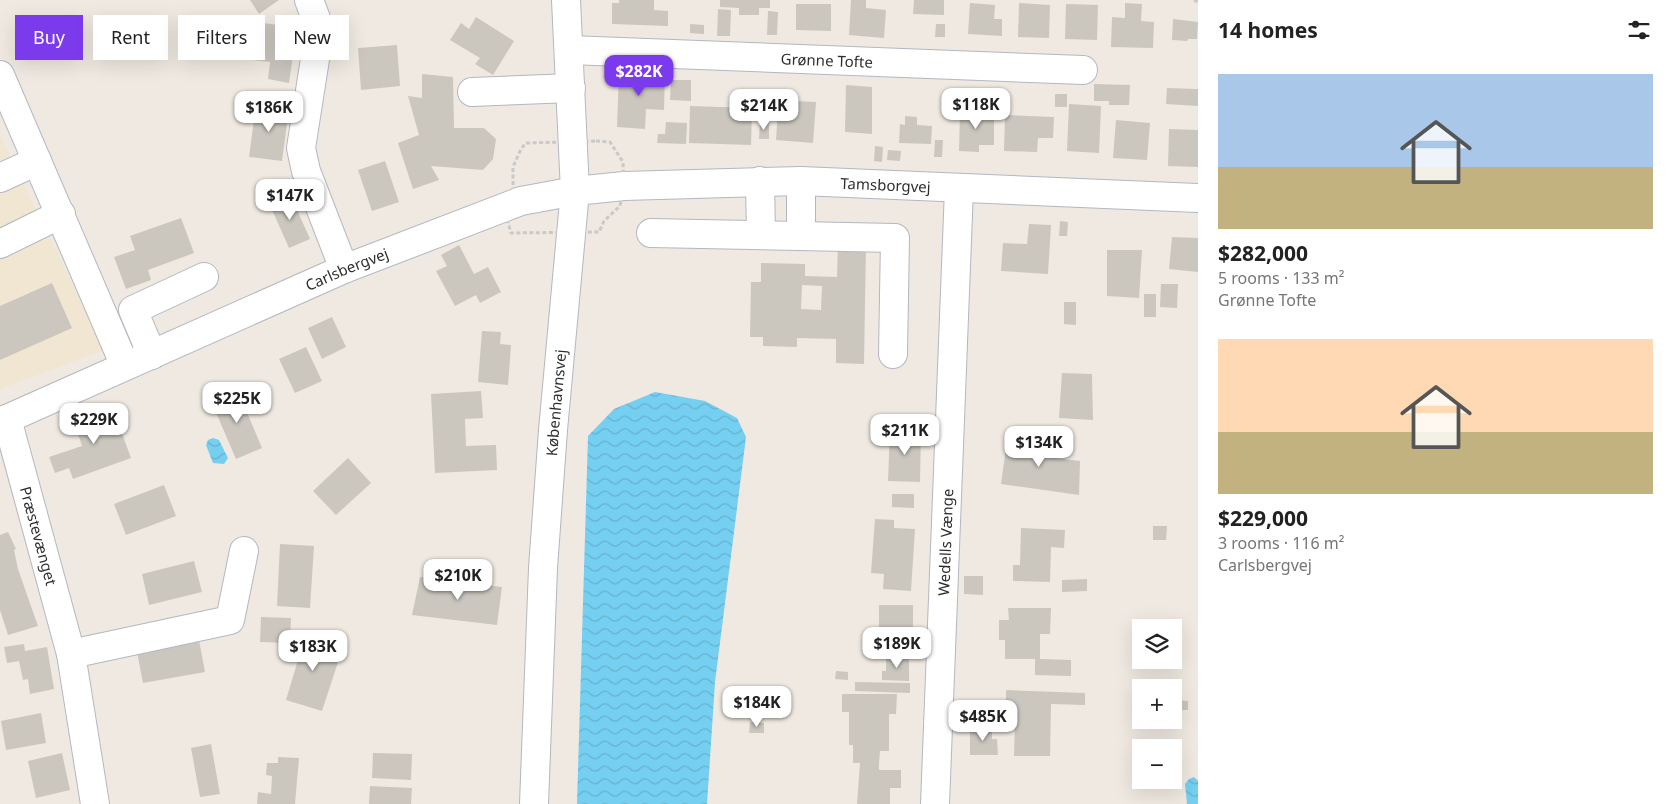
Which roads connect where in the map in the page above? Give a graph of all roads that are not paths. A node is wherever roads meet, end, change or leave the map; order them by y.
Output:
1 (309, 0) edge
2 (566, 0) edge
3 (569, 50) junction
4 (1083, 70) dead end
5 (0, 75) edge
6 (571, 88) junction
7 (472, 92) dead end
8 (37, 161) junction
9 (0, 178) edge
10 (760, 181) junction
11 (801, 181) junction
12 (959, 188) junction
13 (575, 191) junction
14 (1198, 198) edge
15 (60, 214) junction
16 (652, 233) dead end
17 (761, 235) junction
18 (801, 236) junction
19 (0, 244) edge
20 (344, 270) junction
21 (204, 276) dead end
22 (152, 354) junction
23 (893, 354) dead end
24 (126, 366) junction
25 (4, 421) edge
26 (244, 551) dead end
27 (71, 654) junction
28 (95, 804) edge
29 (534, 804) edge
30 (935, 804) edge

1 - 20 street
2 - 3 street, Københavnsvej
3 - 4 street, Grønne Tofte
3 - 6 street, Københavnsvej
5 - 8 street
6 - 7 street
6 - 13 street, Københavnsvej
8 - 9 street
8 - 15 street
10 - 11 street, Tamsborgvej
10 - 13 street, Tamsborgvej
10 - 17 street
11 - 12 street, Tamsborgvej
11 - 18 street
12 - 14 street, Tamsborgvej
12 - 30 street, Wedells Vænge
13 - 20 street, Carlsbergvej
13 - 29 street, Københavnsvej
15 - 19 street
15 - 24 street
16 - 17 street
17 - 18 street
18 - 23 street
20 - 22 street, Carlsbergvej
21 - 22 street
22 - 24 street, Carlsbergvej
24 - 25 street, Carlsbergvej
25 - 27 street, Præstevænget
26 - 27 street
27 - 28 street, Præstevænget

